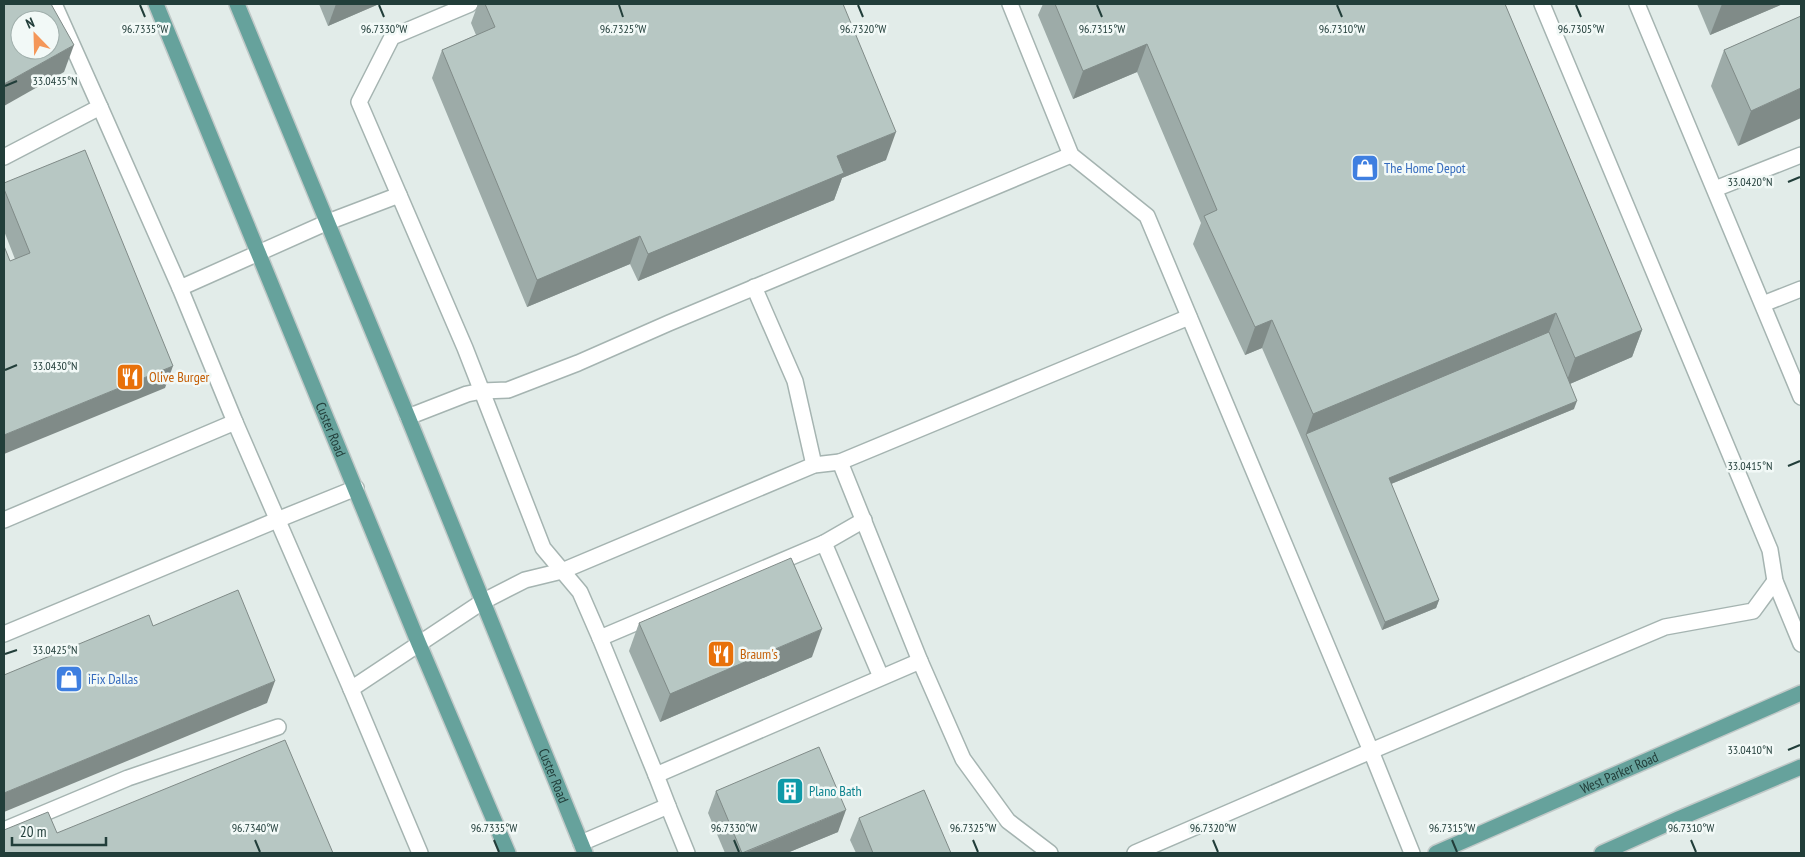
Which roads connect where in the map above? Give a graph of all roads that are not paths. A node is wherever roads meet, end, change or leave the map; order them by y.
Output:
1 (54, 4) edge
2 (156, 4) edge
3 (237, 4) edge
4 (470, 4) edge
5 (1010, 4) edge
6 (1542, 4) edge
7 (1637, 4) edge
8 (100, 107) junction
9 (1070, 155) junction
10 (1801, 155) edge
11 (4, 157) edge
12 (1715, 189) junction
13 (399, 195) junction
14 (328, 222) junction
15 (259, 253) junction
16 (754, 287) junction
17 (180, 288) junction
18 (1801, 289) edge
19 (1762, 304) junction
20 (1189, 317) junction
21 (482, 391) junction
22 (1801, 397) edge
23 (408, 417) junction
24 (235, 422) junction
25 (840, 462) junction
26 (814, 465) junction
27 (356, 488) junction
28 (4, 520) edge
29 (277, 520) junction
30 (864, 520) junction
31 (824, 543) junction
32 (562, 571) junction
33 (1775, 581) junction
34 (482, 602) junction
35 (4, 634) edge
36 (600, 638) junction
37 (419, 644) junction
38 (1801, 644) edge
39 (920, 661) junction
40 (881, 677) junction
41 (351, 689) junction
42 (1801, 693) edge
43 (278, 727) dead end
44 (1371, 751) junction
45 (1801, 767) edge
46 (656, 774) junction
47 (668, 806) junction
48 (4, 830) edge
49 (583, 848) edge
50 (420, 853) edge
51 (508, 853) edge
52 (687, 853) edge
53 (1050, 853) edge
54 (1135, 853) edge
55 (1412, 853) edge
56 (1436, 853) edge
57 (1602, 853) edge

1 - 8 lane
2 - 15 main road, Custer Road
3 - 14 main road, Custer Road
4 - 13 lane
5 - 9 lane
6 - 33 lane
7 - 12 lane
8 - 11 lane
8 - 17 lane
9 - 16 lane
9 - 20 lane
10 - 12 lane
12 - 19 lane
13 - 14 lane
13 - 21 lane
14 - 15 lane
14 - 23 main road, Custer Road
15 - 17 lane
15 - 27 main road, Custer Road
16 - 21 lane
16 - 26 lane
17 - 24 lane
18 - 19 lane
19 - 22 lane
20 - 25 lane
20 - 44 lane
21 - 23 lane
21 - 32 lane
23 - 34 main road, Custer Road
24 - 28 lane
24 - 29 lane
25 - 26 lane
25 - 30 lane
26 - 32 lane
27 - 29 lane
27 - 37 main road, Custer Road
29 - 35 lane
29 - 41 lane
30 - 31 lane
30 - 39 lane
31 - 36 lane
31 - 40 lane
32 - 34 lane
32 - 36 lane
33 - 38 lane
33 - 44 lane
34 - 37 lane
34 - 49 main road, Custer Road
36 - 46 lane
37 - 41 lane
37 - 51 main road, Custer Road
39 - 40 lane
39 - 53 lane
40 - 46 lane
41 - 50 lane
42 - 56 main road, West Parker Road
43 - 48 lane
44 - 54 lane
44 - 55 lane
45 - 57 main road
46 - 47 lane
47 - 49 lane
47 - 52 lane

